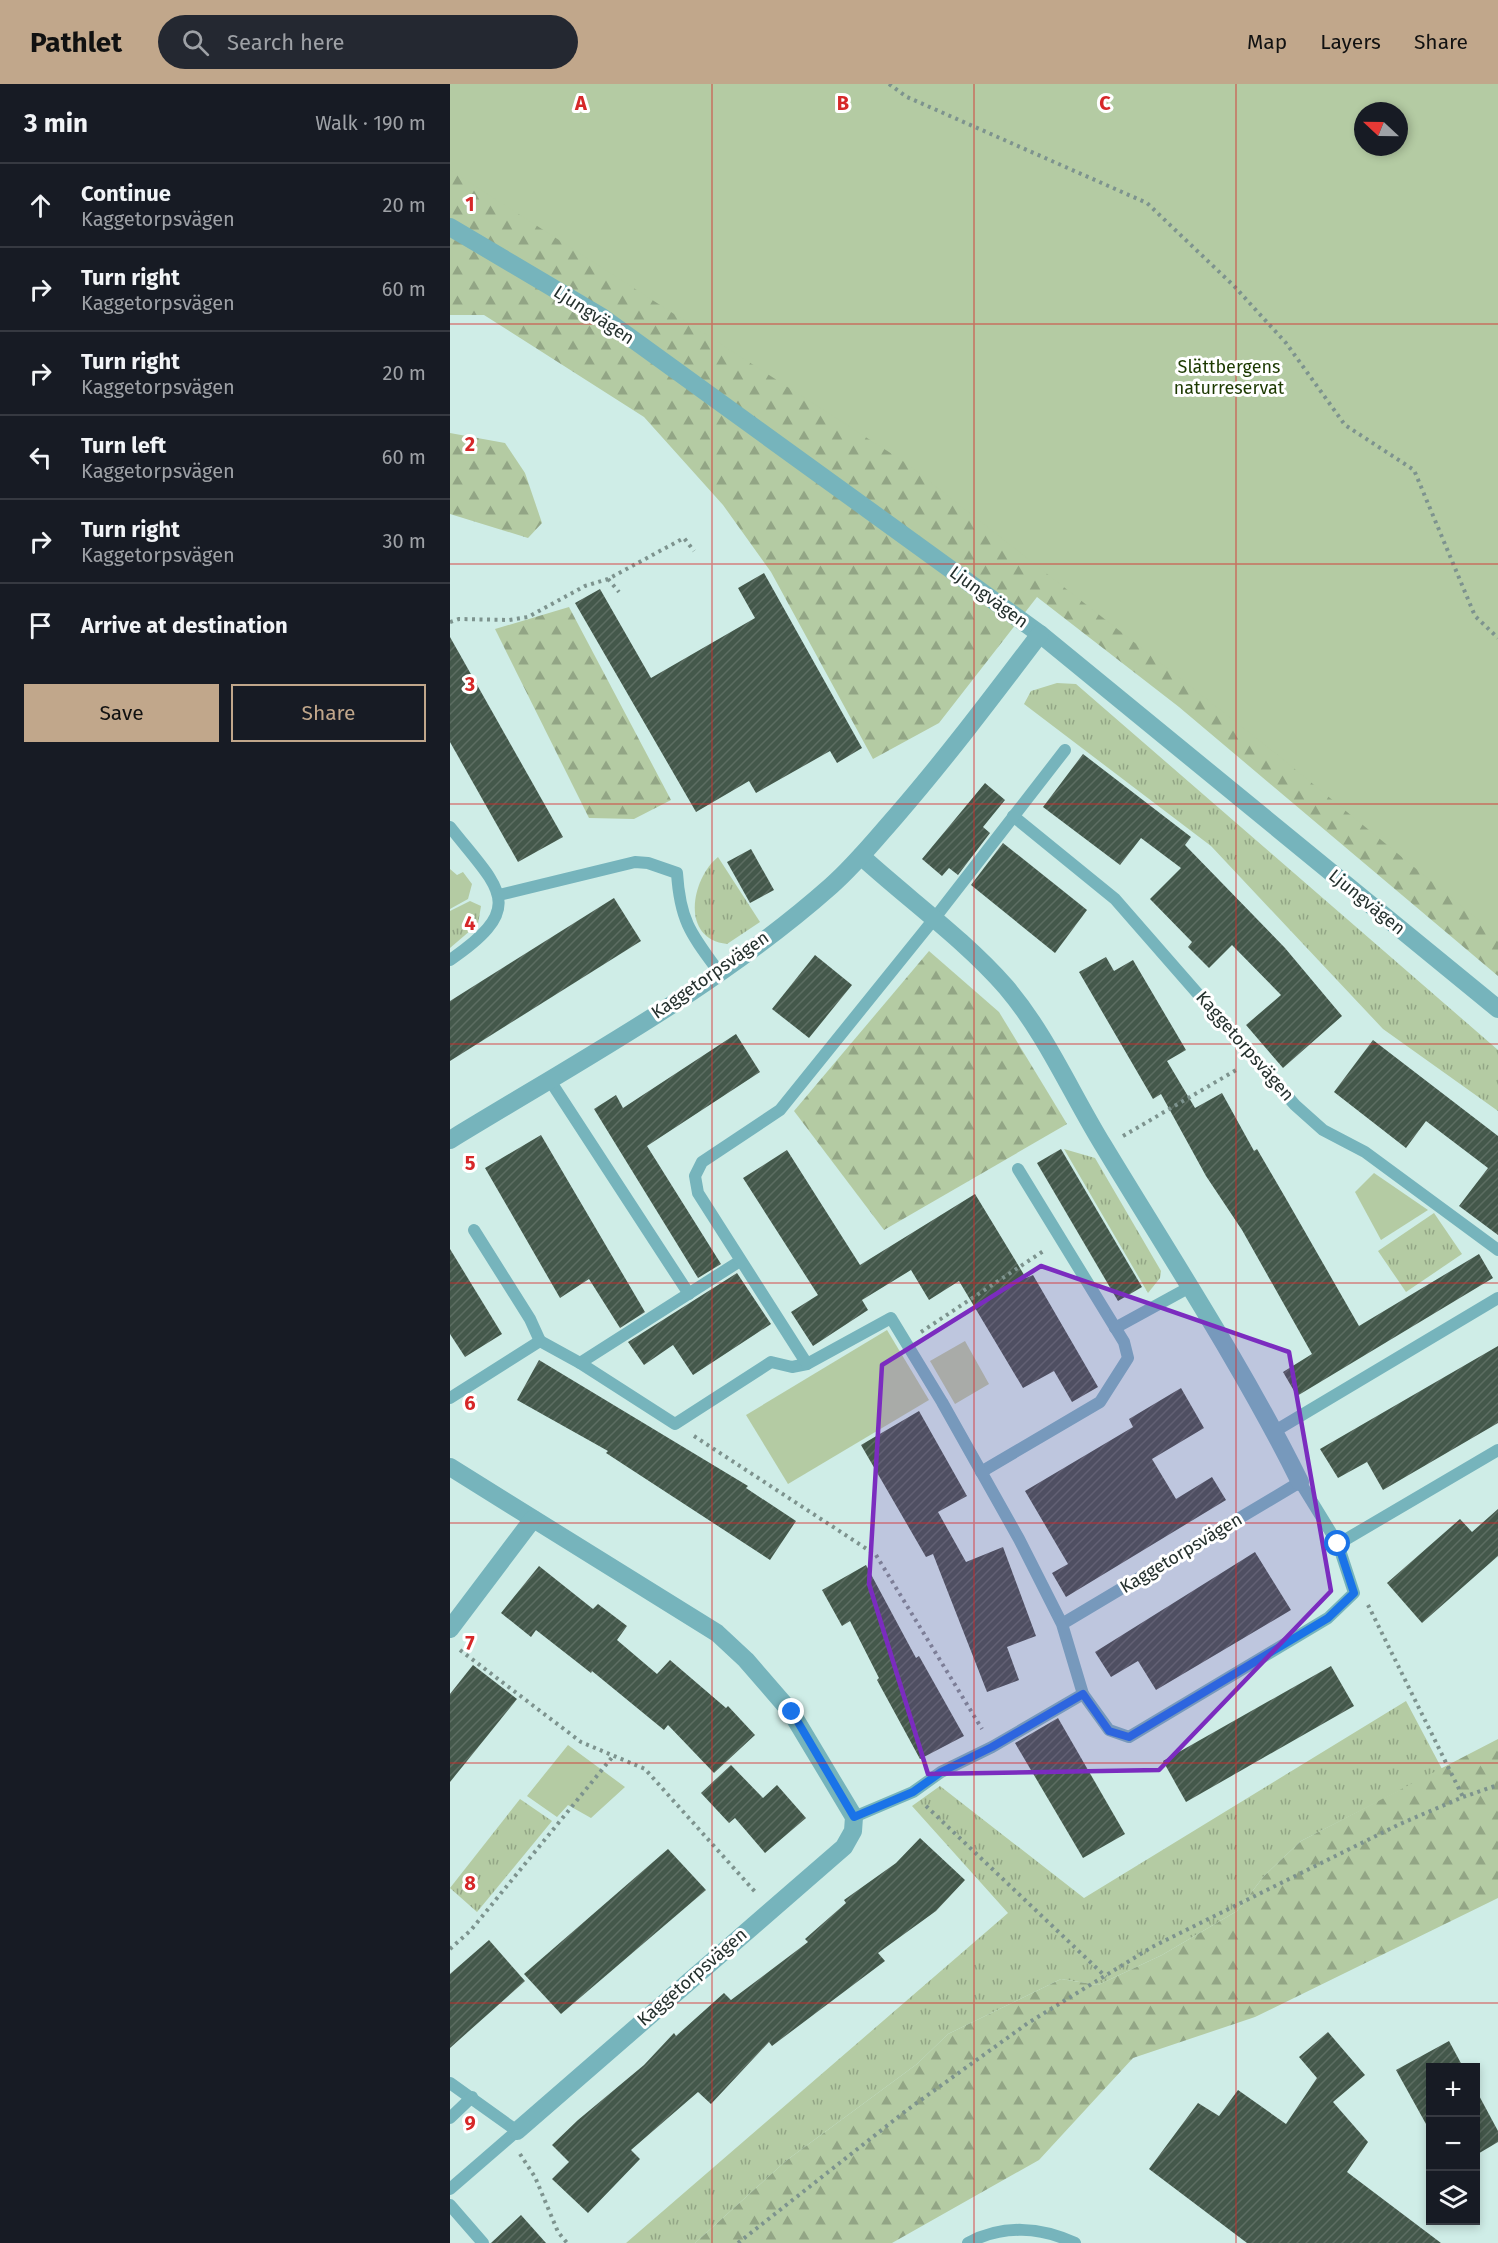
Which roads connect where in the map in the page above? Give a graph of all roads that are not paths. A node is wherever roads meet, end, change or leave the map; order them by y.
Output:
1 (450, 227) edge
2 (1040, 634) junction
3 (1065, 750) dead end
4 (1013, 816) junction
5 (450, 828) edge
6 (861, 856) junction
7 (499, 895) junction
8 (934, 919) junction
9 (450, 960) edge
10 (719, 972) junction
11 (1498, 1009) edge
12 (549, 1079) junction
13 (450, 1140) edge
14 (1018, 1169) dead end
15 (474, 1230) dead end
16 (1498, 1250) edge
17 (740, 1261) junction
18 (1190, 1287) junction
19 (689, 1294) junction
20 (1498, 1298) edge
21 (1115, 1328) junction
22 (540, 1341) junction
23 (580, 1363) junction
24 (807, 1364) junction
25 (450, 1398) edge
26 (1275, 1431) junction
27 (1498, 1450) edge
28 (450, 1467) edge
29 (981, 1472) junction
30 (1300, 1482) junction
31 (533, 1519) junction
32 (1338, 1544) junction
33 (1062, 1624) junction
34 (450, 1629) edge
35 (1083, 1694) junction
36 (854, 1817) junction
37 (450, 2083) edge
38 (472, 2097) junction
39 (450, 2118) edge
40 (517, 2131) junction
41 (450, 2189) edge
42 (450, 2205) edge
43 (483, 2243) edge
44 (968, 2243) edge
45 (1076, 2243) edge

1 - 2 street, Ljungvägen
2 - 6 street, Kaggetorpsvägen
2 - 11 street, Ljungvägen
3 - 4 lane
4 - 8 lane
4 - 16 lane, Kaggetorpsvägen
5 - 7 lane
6 - 8 street
6 - 10 street, Kaggetorpsvägen
7 - 9 lane
7 - 10 lane
8 - 17 lane
8 - 18 street
10 - 12 street, Kaggetorpsvägen
12 - 13 street, Kaggetorpsvägen
12 - 19 lane
14 - 21 lane
15 - 22 lane
17 - 19 lane
17 - 24 lane
18 - 21 lane
18 - 26 street
19 - 23 lane
20 - 26 lane
21 - 29 lane
22 - 23 lane
22 - 25 lane
23 - 24 lane
24 - 29 lane
26 - 30 street
27 - 32 lane
28 - 31 street
29 - 33 lane
30 - 32 lane
30 - 33 lane, Kaggetorpsvägen
31 - 34 street
31 - 36 street
32 - 35 lane
33 - 35 lane
35 - 36 lane
36 - 40 street, Kaggetorpsvägen
37 - 38 lane
38 - 39 lane
38 - 40 lane
40 - 41 lane
42 - 43 lane
44 - 45 lane

